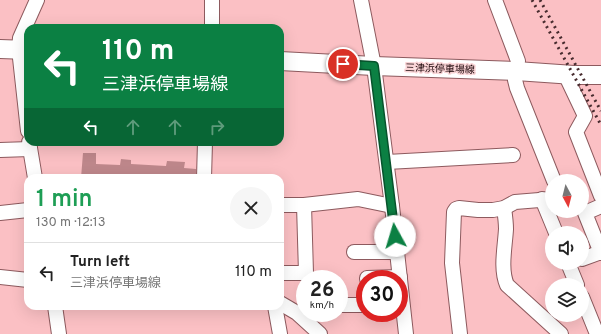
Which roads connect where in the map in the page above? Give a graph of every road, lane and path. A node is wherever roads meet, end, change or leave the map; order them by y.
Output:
1 (212, 0) edge
2 (361, 0) edge
3 (495, 0) edge
4 (34, 1) edge
5 (25, 24) edge
6 (212, 24) edge
7 (24, 27) edge
8 (0, 49) edge
9 (23, 50) edge
10 (284, 61) edge
11 (24, 66) edge
12 (374, 66) junction
13 (516, 71) junction
14 (565, 74) junction
15 (601, 75) edge
16 (24, 146) edge
17 (30, 146) edge
18 (205, 146) edge
19 (0, 150) edge
20 (513, 155) dead end
21 (386, 162) junction
22 (34, 174) edge
23 (204, 174) edge
24 (551, 174) edge
25 (601, 196) edge
26 (545, 199) edge
27 (304, 204) junction
28 (284, 205) edge
29 (392, 206) junction
30 (601, 206) edge
31 (504, 208) junction
32 (24, 210) edge
33 (0, 213) edge
34 (354, 252) dead end
35 (397, 252) junction
36 (601, 252) edge
37 (589, 256) edge
38 (399, 270) edge
39 (284, 272) edge
40 (0, 277) edge
41 (24, 280) edge
42 (284, 305) edge
43 (56, 310) edge
44 (276, 310) edge
45 (589, 314) edge
46 (405, 322) edge
47 (59, 334) edge
48 (280, 334) edge
49 (320, 334) edge
50 (406, 334) edge
51 (460, 334) edge
52 (561, 334) edge
53 (597, 334) edge

1 - 6 street
2 - 12 street
3 - 13 street
4 - 5 street
7 - 9 street
8 - 9 main road
9 - 11 street
10 - 12 main road, 三津浜停車場線
12 - 13 main road, 三津浜停車場線
12 - 21 street
13 - 14 main road, 三津浜停車場線
13 - 24 street
14 - 15 main road, 三津浜停車場線
14 - 25 street
16 - 19 street
17 - 22 street
18 - 23 street
20 - 21 street
21 - 29 street
26 - 31 street
27 - 28 street
27 - 29 street
27 - 39 street
29 - 35 street
30 - 36 street
31 - 51 street
31 - 52 street
32 - 33 street
34 - 35 street
35 - 38 street
36 - 37 street
40 - 41 street
42 - 49 street
43 - 47 street
44 - 48 street
45 - 53 street
46 - 50 street

